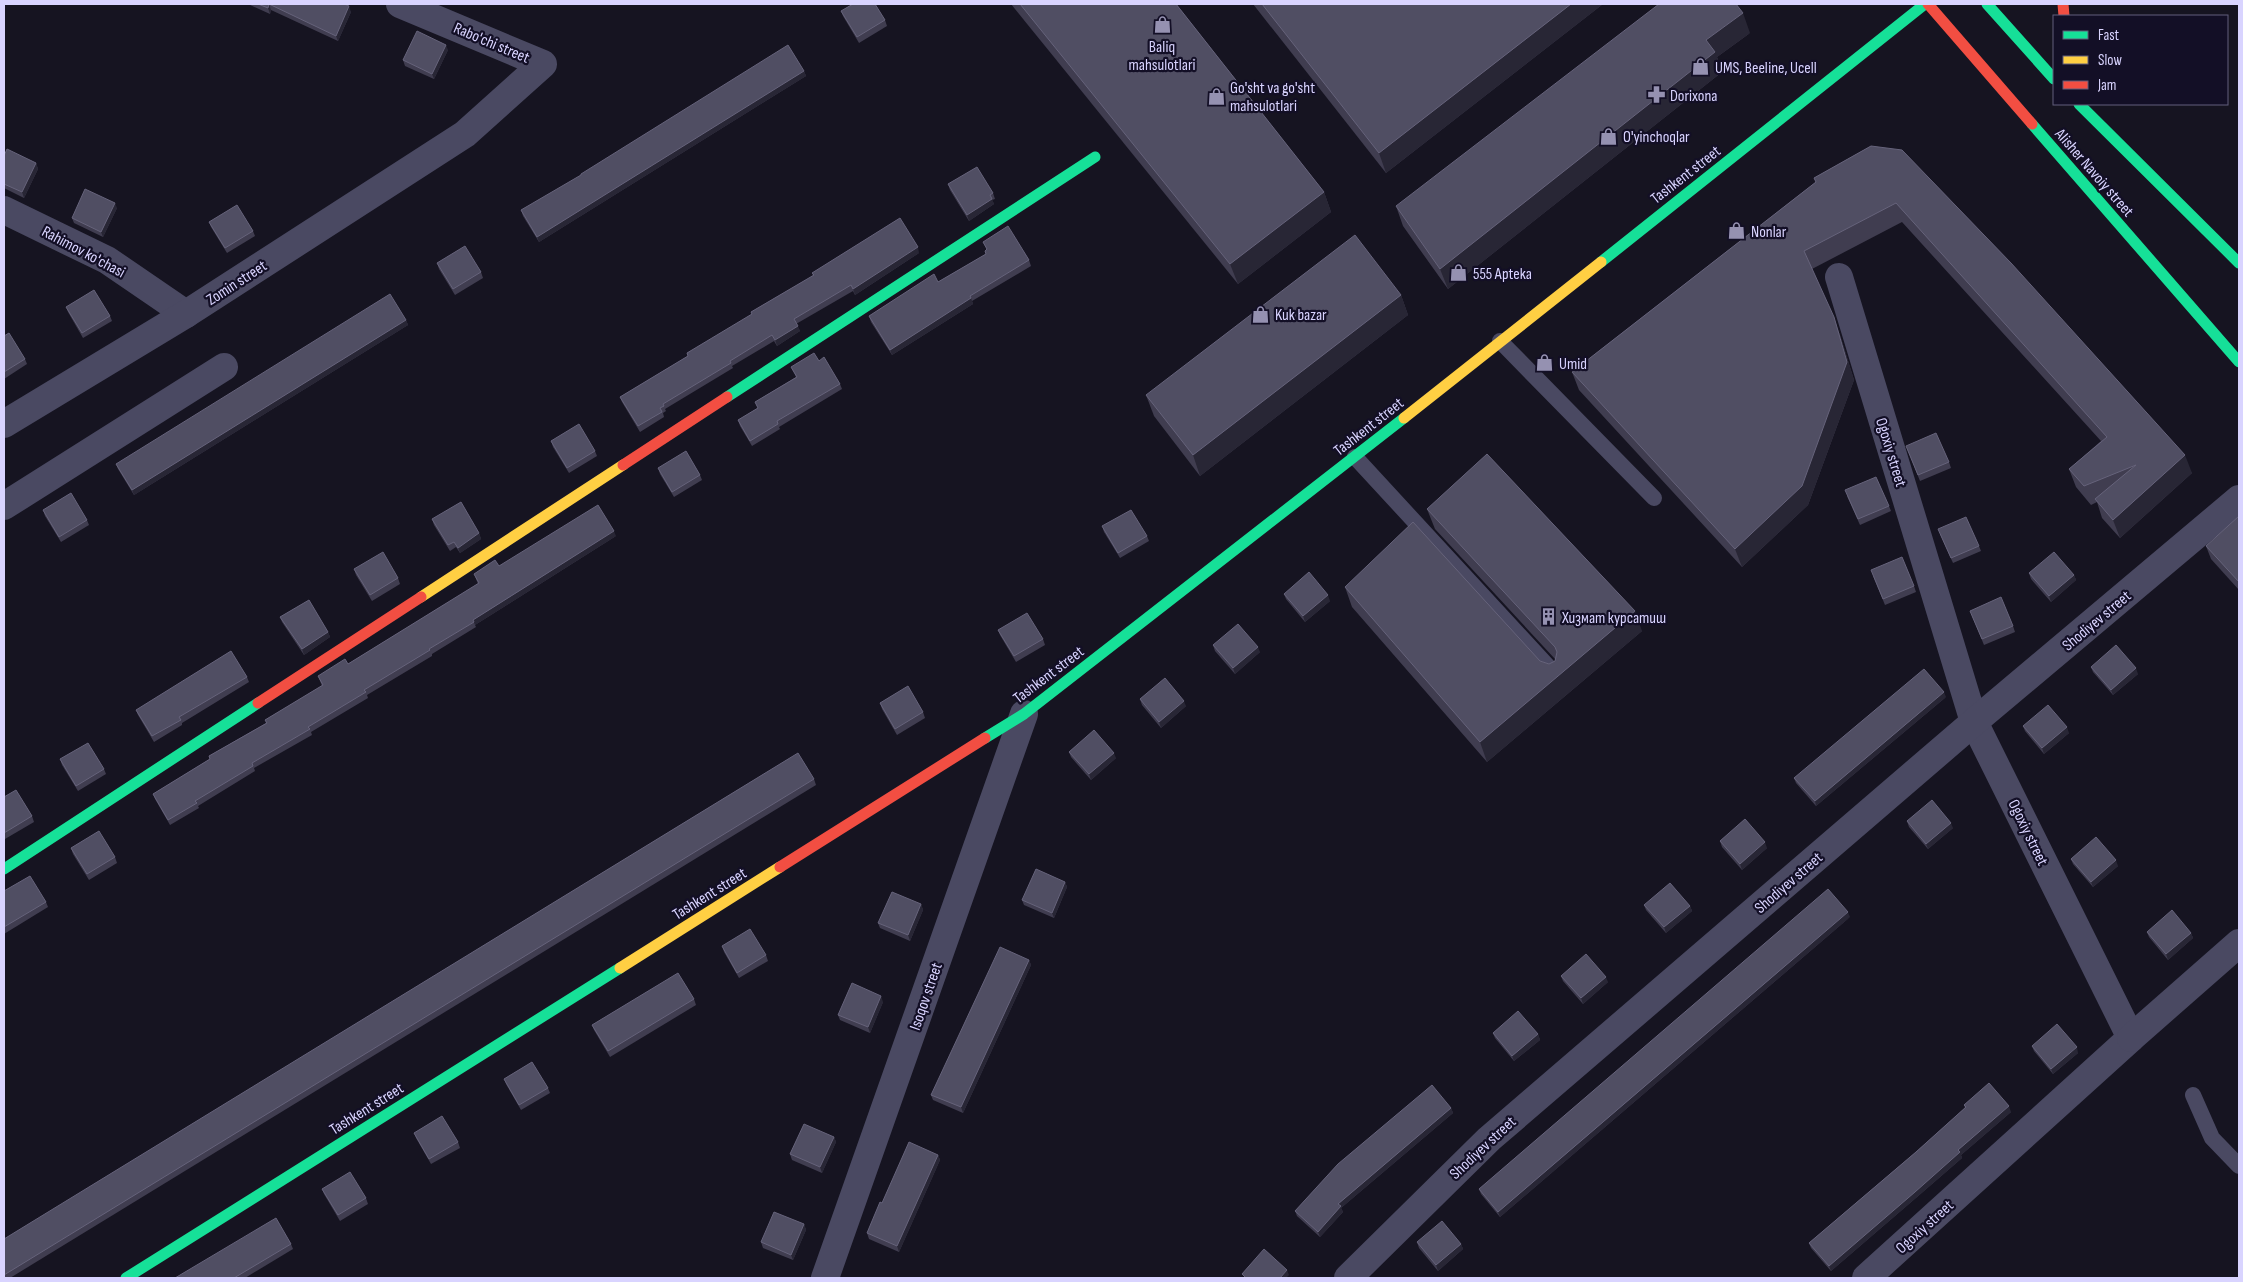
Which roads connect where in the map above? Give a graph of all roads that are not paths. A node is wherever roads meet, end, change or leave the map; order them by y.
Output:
1 (400, 4) edge
2 (1926, 4) edge
3 (1987, 4) edge
4 (2053, 78) edge
5 (2081, 105) edge
6 (465, 134) joint
7 (1095, 158) dead end
8 (4, 210) edge
9 (2239, 263) edge
10 (1839, 277) dead end
11 (186, 314) junction
12 (1500, 341) junction
13 (2239, 362) edge
14 (224, 367) dead end
15 (4, 424) edge
16 (1354, 457) junction
17 (1654, 498) dead end
18 (2239, 499) edge
19 (4, 506) edge
20 (1555, 674) edge
21 (1024, 714) junction
22 (1974, 722) junction
23 (4, 869) edge
24 (2239, 943) edge
25 (2131, 1038) junction
26 (2193, 1095) dead end
27 (2239, 1166) edge
28 (126, 1278) edge
29 (825, 1278) edge
30 (1348, 1278) edge
31 (1866, 1278) edge

1 - 6 street, Rabo'chi street
2 - 12 main road, Tashkent street
2 - 13 main road, Alisher Navoiy street
3 - 4 main road
5 - 9 main road, Alisher Navoiy street
6 - 11 street, Zomin street
7 - 23 main road
8 - 11 street, Rahimov ko'chasi
10 - 22 street, Ogoxiy street
11 - 15 street, Zomin street
12 - 16 main road, Tashkent street
12 - 17 lane
14 - 19 street
16 - 20 lane
16 - 21 main road, Tashkent street
18 - 22 street, Shodiyev street
21 - 28 main road, Tashkent street
21 - 29 street, Isoqov street
22 - 25 street, Ogoxiy street
22 - 30 street, Shodiyev street
24 - 25 street
25 - 31 street, Ogoxiy street
26 - 27 lane

